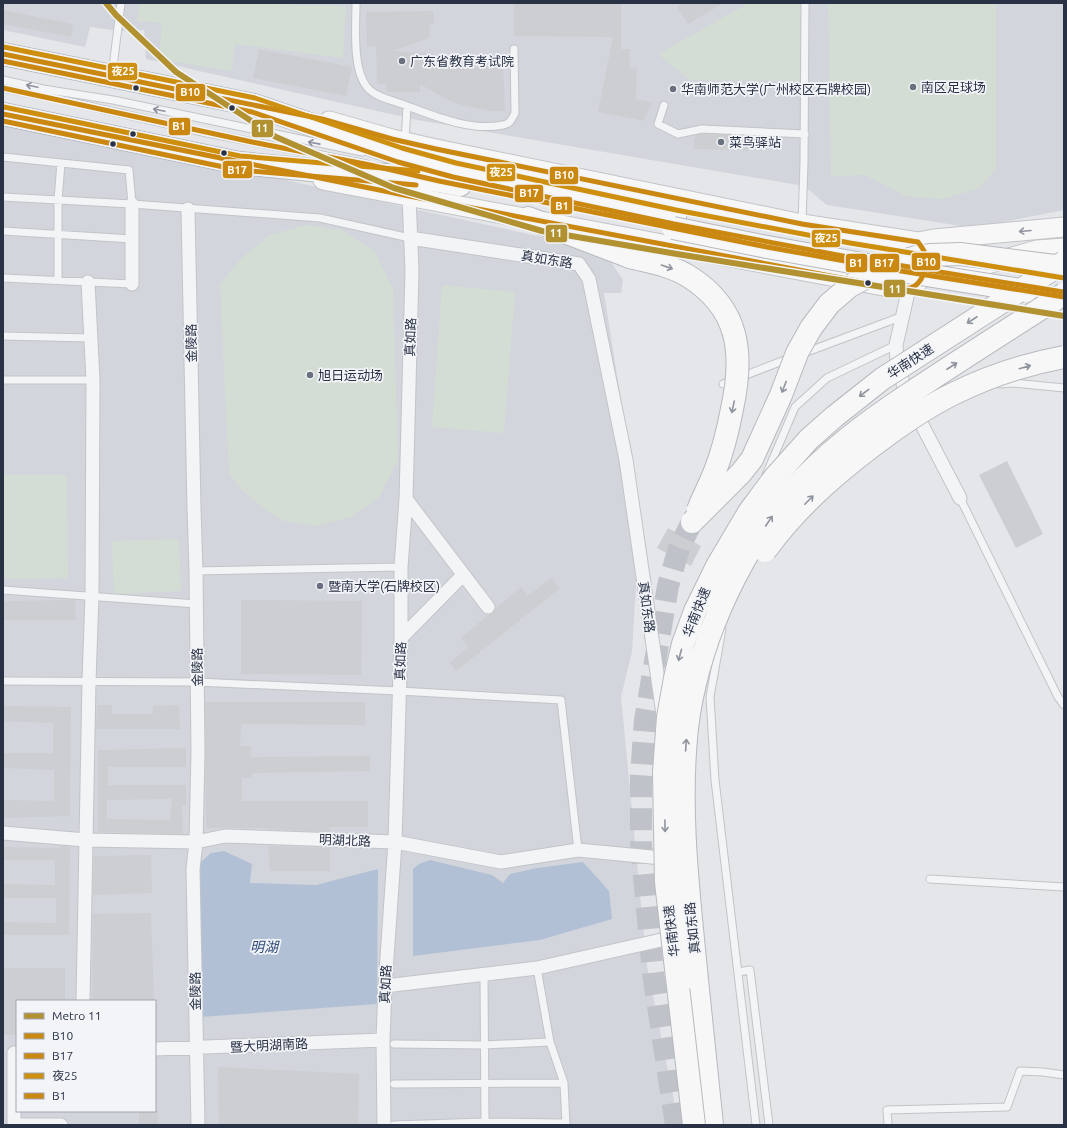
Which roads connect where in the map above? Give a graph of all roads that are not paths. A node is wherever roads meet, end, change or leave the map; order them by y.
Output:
1 (121, 3) edge
2 (356, 3) edge
3 (805, 3) edge
4 (514, 49) dead end
5 (3, 54) edge
6 (112, 77) junction
7 (3, 80) edge
8 (3, 88) edge
9 (254, 106) junction
10 (407, 106) junction
11 (664, 106) dead end
12 (3, 114) edge
13 (805, 134) junction
14 (404, 142) junction
15 (3, 156) edge
16 (62, 163) junction
17 (239, 163) junction
18 (437, 173) junction
19 (409, 196) junction
20 (3, 197) edge
21 (58, 200) junction
22 (132, 204) junction
23 (188, 208) junction
24 (528, 218) junction
25 (674, 222) junction
26 (802, 224) junction
27 (1064, 227) edge
28 (3, 231) edge
29 (58, 234) junction
30 (886, 237) junction
31 (410, 238) junction
32 (132, 239) junction
33 (918, 242) junction
34 (1064, 248) edge
35 (1064, 261) edge
36 (1064, 267) edge
37 (3, 278) edge
38 (58, 280) junction
39 (917, 281) junction
40 (88, 282) junction
41 (132, 284) joint
42 (871, 284) junction
43 (1064, 285) edge
44 (1064, 296) edge
45 (903, 316) junction
46 (3, 336) edge
47 (91, 338) junction
48 (896, 345) junction
49 (1064, 357) edge
50 (3, 380) edge
51 (93, 380) junction
52 (723, 384) dead end
53 (951, 385) dead end
54 (936, 386) dead end
55 (904, 387) junction
56 (1064, 388) edge
57 (960, 498) joint
58 (406, 499) junction
59 (740, 542) dead end
60 (733, 564) dead end
61 (401, 567) junction
62 (196, 571) junction
63 (463, 575) junction
64 (3, 590) edge
65 (92, 596) junction
66 (197, 604) junction
67 (488, 607) dead end
68 (401, 638) junction
69 (706, 645) junction
70 (89, 681) junction
71 (3, 682) edge
72 (197, 682) junction
73 (399, 690) junction
74 (1064, 705) edge
75 (3, 833) edge
76 (86, 840) junction
77 (196, 842) junction
78 (395, 842) junction
79 (578, 850) junction
80 (685, 861) junction
81 (930, 879) dead end
82 (1064, 887) edge
83 (693, 933) junction
84 (537, 968) junction
85 (738, 972) junction
86 (484, 975) junction
87 (385, 986) junction
88 (83, 1000) edge
89 (389, 1042) junction
90 (550, 1042) junction
91 (484, 1044) junction
92 (196, 1049) junction
93 (156, 1050) edge
94 (11, 1053) edge
95 (1064, 1074) edge
96 (485, 1083) junction
97 (564, 1083) junction
98 (394, 1084) dead end
99 (485, 1124) edge
100 (566, 1124) edge
101 (61, 1125) edge
102 (198, 1125) edge
103 (384, 1125) edge
104 (394, 1125) edge
105 (694, 1125) edge
106 (712, 1125) edge
107 (756, 1125) edge
108 (769, 1125) edge
109 (888, 1125) edge

1 - 6 lane
2 - 10 lane
3 - 13 lane
4 - 10 lane
5 - 6 highway
6 - 9 highway
18 -> 7 lane
8 - 18 lane
9 - 14 main road
9 - 18 highway
10 - 14 lane
11 - 13 lane
12 - 17 highway
13 - 26 lane
14 - 26 main road
15 - 16 lane
16 - 21 lane
16 - 22 lane
17 - 18 highway
17 - 19 main road
18 - 25 highway
19 - 24 main road
19 - 31 street, 真如路
20 - 21 lane
21 - 22 lane
21 - 29 lane
22 - 23 lane
22 - 32 street
23 - 31 lane
23 - 62 street, 金陵路
24 - 36 highway, bridge
24 - 42 main road
25 - 43 highway, bridge
25 - 44 highway, bridge
26 - 30 main road
27 -> 33 main road
28 - 29 lane
29 - 32 lane
29 - 38 lane
30 - 33 main road
30 - 42 main road
31 - 58 street, 真如路
31 - 80 street, 真如东路
32 - 41 street
33 - 39 main road
34 - 39 main road
35 - 39 lane
35 -> 105 highway, 华南快速, bridge
37 - 38 lane
38 - 40 lane
39 - 42 main road
39 - 45 street
40 - 41 lane
40 - 47 street
69 -> 44 highway, 华南快速, bridge
45 - 48 street
45 - 52 lane
46 - 47 lane
47 - 51 street
48 - 55 street
48 - 59 lane
69 -> 49 highway, bridge
50 - 51 lane
51 - 65 street
53 - 56 lane
54 - 55 lane
55 - 57 street
57 - 74 lane
58 - 61 street, 真如路
58 - 63 street
60 - 85 lane
61 - 62 lane
61 - 68 street, 真如路
62 - 66 street, 金陵路
63 - 67 street
63 - 68 street
64 - 65 lane
65 - 66 lane
65 - 70 street
66 - 72 street, 金陵路
68 - 73 street, 真如路
106 -> 69 highway, 华南快速, bridge
70 - 71 lane
70 - 72 lane
70 - 76 street
72 - 73 lane
72 - 77 street, 金陵路
73 - 78 street, 真如路
73 - 79 lane
75 - 76 street, 明湖北路
76 - 77 street, 明湖北路
76 - 88 street
77 - 78 street, 明湖北路
77 - 92 street, 金陵路
78 - 79 street, 明湖北路
78 - 87 street, 真如路
79 - 80 street, 明湖北路
80 - 83 street, 真如东路
81 - 82 lane
83 - 84 street
83 - 106 street, 真如东路
84 - 86 street
84 - 90 lane
85 - 107 lane
85 - 108 lane
86 - 87 street
86 - 91 lane
87 - 89 street, 真如路
89 - 91 lane
89 - 92 street, 暨大明湖南路
89 - 103 street, 真如路
90 - 91 lane
90 - 97 lane
91 - 96 lane
92 - 93 street, 暨大明湖南路
92 - 102 street, 金陵路
94 - 101 street
95 - 109 lane
96 - 97 lane
96 - 98 lane
96 - 99 lane
97 - 100 lane
99 - 100 lane
99 - 104 lane

